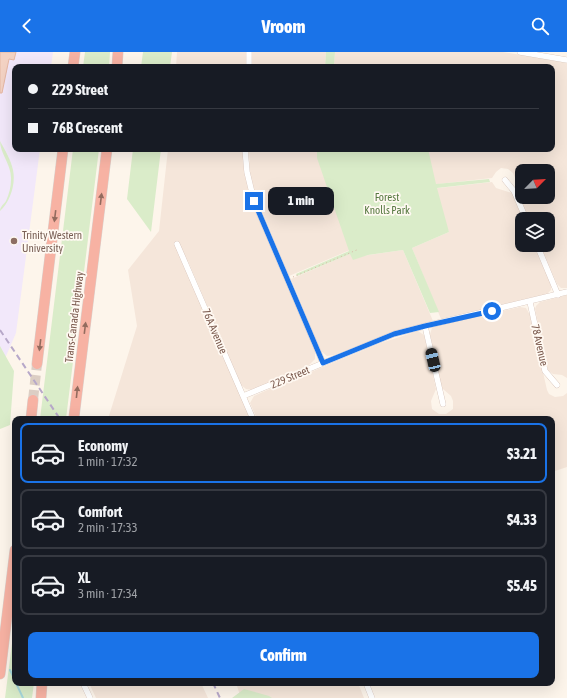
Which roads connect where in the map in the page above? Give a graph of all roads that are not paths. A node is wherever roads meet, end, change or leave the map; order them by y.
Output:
1 (75, 52) edge
2 (118, 52) edge
3 (249, 52) edge
4 (520, 52) edge
5 (567, 60) edge
6 (73, 64) edge
7 (116, 64) edge
8 (249, 64) edge
9 (63, 152) edge
10 (107, 152) edge
11 (245, 152) edge
12 (505, 180) dead end
13 (523, 212) edge
14 (177, 244) dead end
15 (540, 252) edge
16 (567, 292) edge
17 (558, 295) junction
18 (530, 302) junction
19 (425, 326) junction
20 (323, 363) junction
21 (37, 364) tunnel mouth
22 (557, 386) dead end
23 (243, 396) junction
24 (33, 400) tunnel mouth
25 (443, 404) dead end
26 (31, 416) edge
27 (74, 416) edge
28 (252, 416) edge
29 (12, 576) edge
30 (4, 645) junction
31 (0, 663) edge
32 (0, 674) edge
33 (43, 686) edge
34 (84, 686) edge
35 (367, 686) edge
36 (42, 698) edge
37 (90, 698) edge
38 (372, 698) edge

1 - 6 highway
2 - 7 highway
3 - 8 street
4 - 5 street
9 -> 21 highway
27 -> 10 highway, Trans-Canada Highway
11 - 20 street
12 - 13 street
14 - 23 street, 76A Avenue
15 - 17 street
16 - 17 street, 229 Street
17 - 18 street, 229 Street
18 - 19 street, 229 Street
18 - 22 street, 78 Avenue
19 - 20 street, 229 Street
19 - 25 street
20 - 23 street, 229 Street
23 - 28 street, 76A Avenue
24 - 26 highway
29 - 30 highway
30 - 31 highway
30 - 32 highway
33 - 36 highway
34 - 37 street
35 - 38 street

